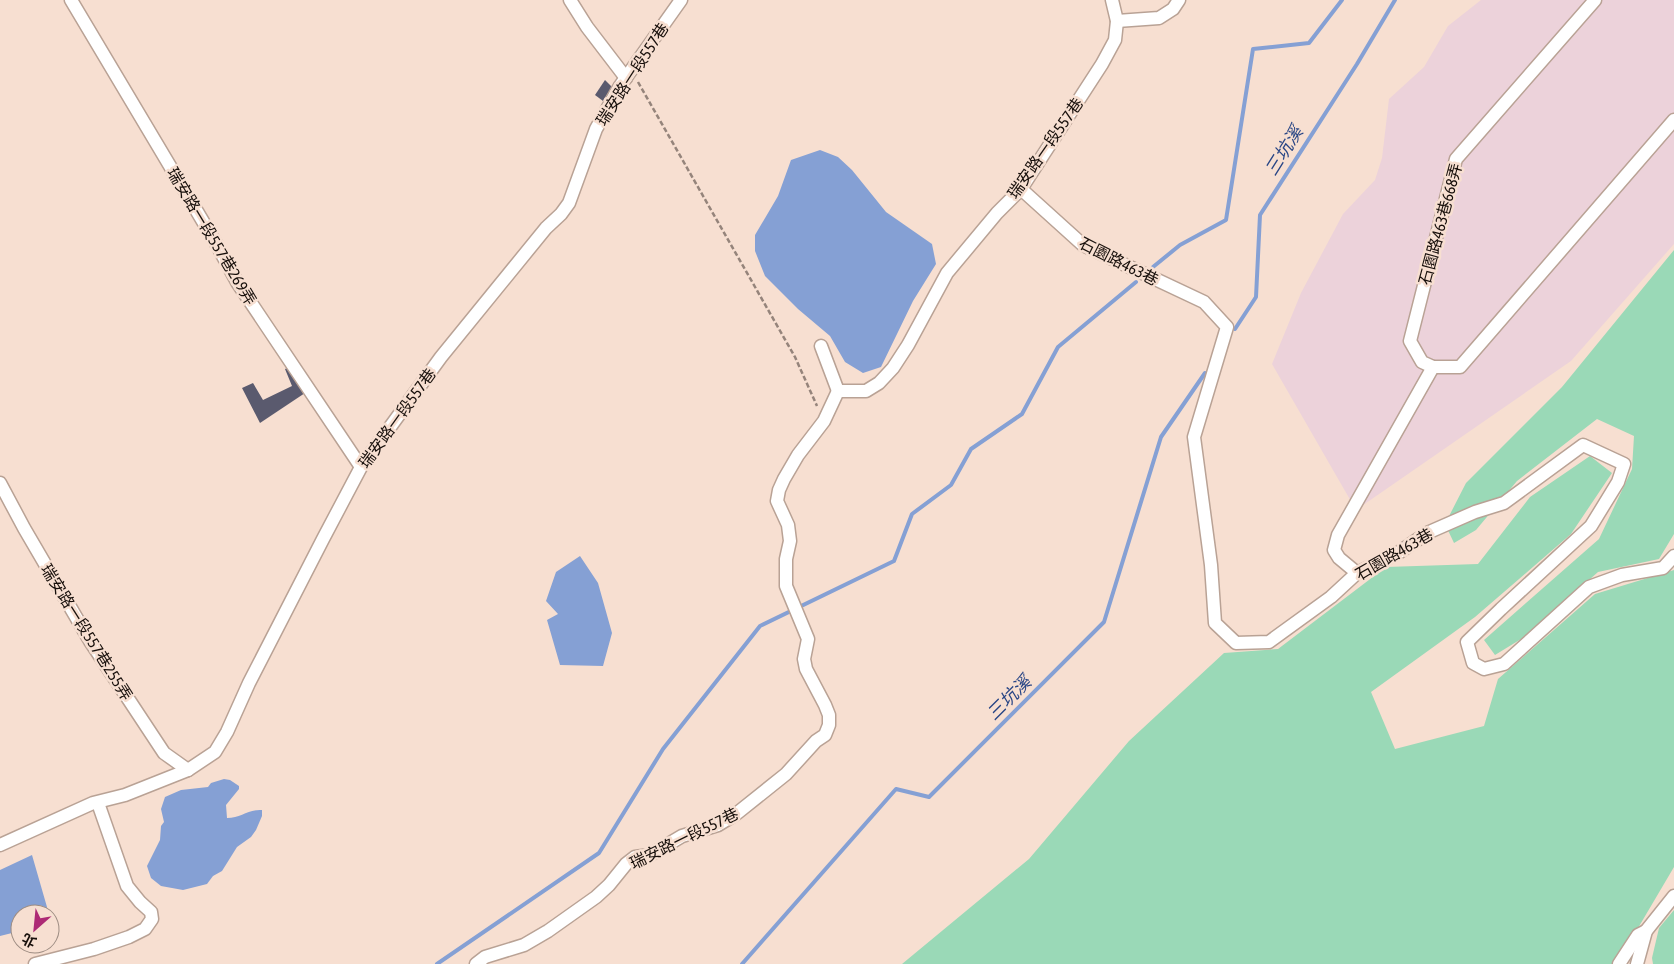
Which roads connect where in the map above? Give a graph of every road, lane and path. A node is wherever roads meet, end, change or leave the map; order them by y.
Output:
1 (71, 0) edge
2 (570, 0) edge
3 (681, 0) edge
4 (1112, 0) edge
5 (1179, 0) edge
6 (1595, 0) edge
7 (1117, 21) junction
8 (629, 74) junction
9 (1674, 120) edge
10 (1021, 189) junction
11 (821, 346) dead end
12 (1434, 367) junction
13 (838, 391) junction
14 (824, 421) junction
15 (361, 467) junction
16 (0, 483) edge
17 (1674, 556) edge
18 (1357, 573) junction
19 (188, 770) junction
20 (98, 803) junction
21 (0, 844) edge
22 (1674, 896) edge
23 (1646, 931) junction
24 (36, 964) edge
25 (476, 964) edge
26 (1619, 964) edge
27 (1636, 964) edge

1 - 15 street, 瑞安路一段557巷269弄
2 - 8 street
3 - 8 street, 瑞安路一段557巷
4 - 7 street
5 - 7 street
6 - 12 street, 石園路463巷668弄
7 - 10 street, 瑞安路一段557巷
8 - 14 path
8 - 15 street, 瑞安路一段557巷
9 - 12 street
10 - 13 street, 瑞安路一段557巷
10 - 18 street, 石園路463巷
11 - 13 street
12 - 18 street
13 - 14 street, 瑞安路一段557巷
14 - 25 street, 瑞安路一段557巷
15 - 19 street, 瑞安路一段557巷
16 - 19 street, 瑞安路一段557巷255弄
17 - 18 street, 石園路463巷
19 - 20 street, 瑞安路一段557巷
20 - 21 street, 瑞安路一段557巷
20 - 24 street
22 - 23 street
23 - 26 street
23 - 27 street

